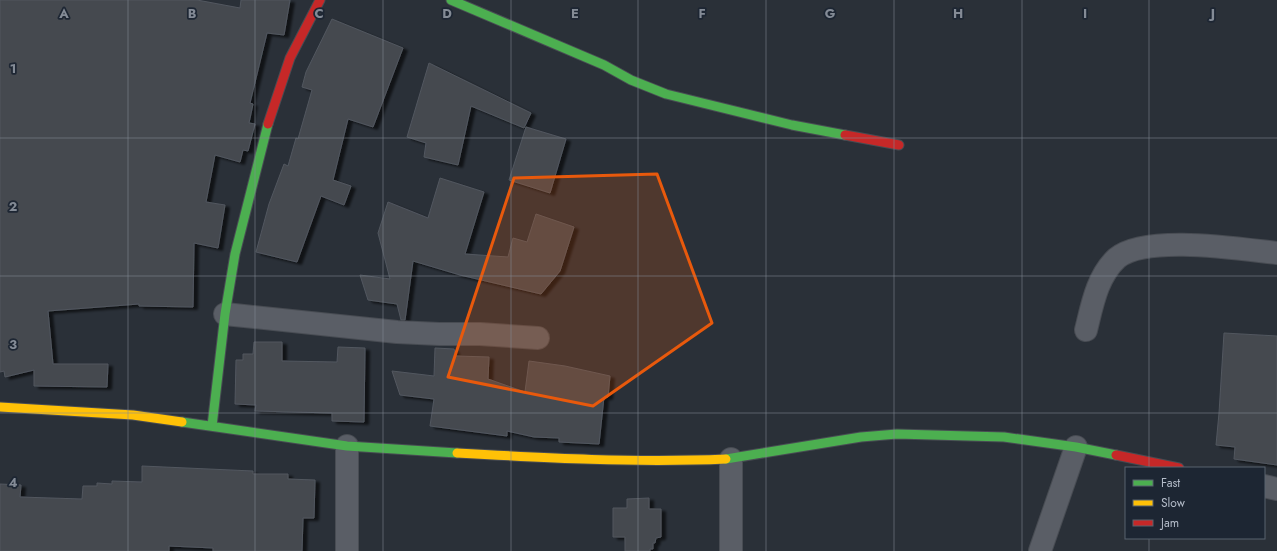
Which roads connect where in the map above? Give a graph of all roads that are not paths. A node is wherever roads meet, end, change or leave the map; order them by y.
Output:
1 (320, 0) edge
2 (451, 0) edge
3 (899, 145) dead end
4 (1277, 253) edge
5 (225, 314) junction
6 (1086, 330) dead end
7 (538, 338) dead end
8 (0, 407) edge
9 (212, 426) junction
10 (347, 446) junction
11 (1076, 447) junction
12 (731, 458) junction
13 (1174, 467) edge
14 (1265, 486) edge
15 (1277, 488) edge
16 (347, 551) edge
17 (731, 551) edge
18 (1040, 551) edge

1 - 5 street
2 - 3 street
4 - 6 street
5 - 7 street
5 - 9 street
8 - 9 street
9 - 10 street
10 - 12 street
10 - 16 street
11 - 12 street
11 - 13 street
11 - 18 street
12 - 17 street
14 - 15 street

